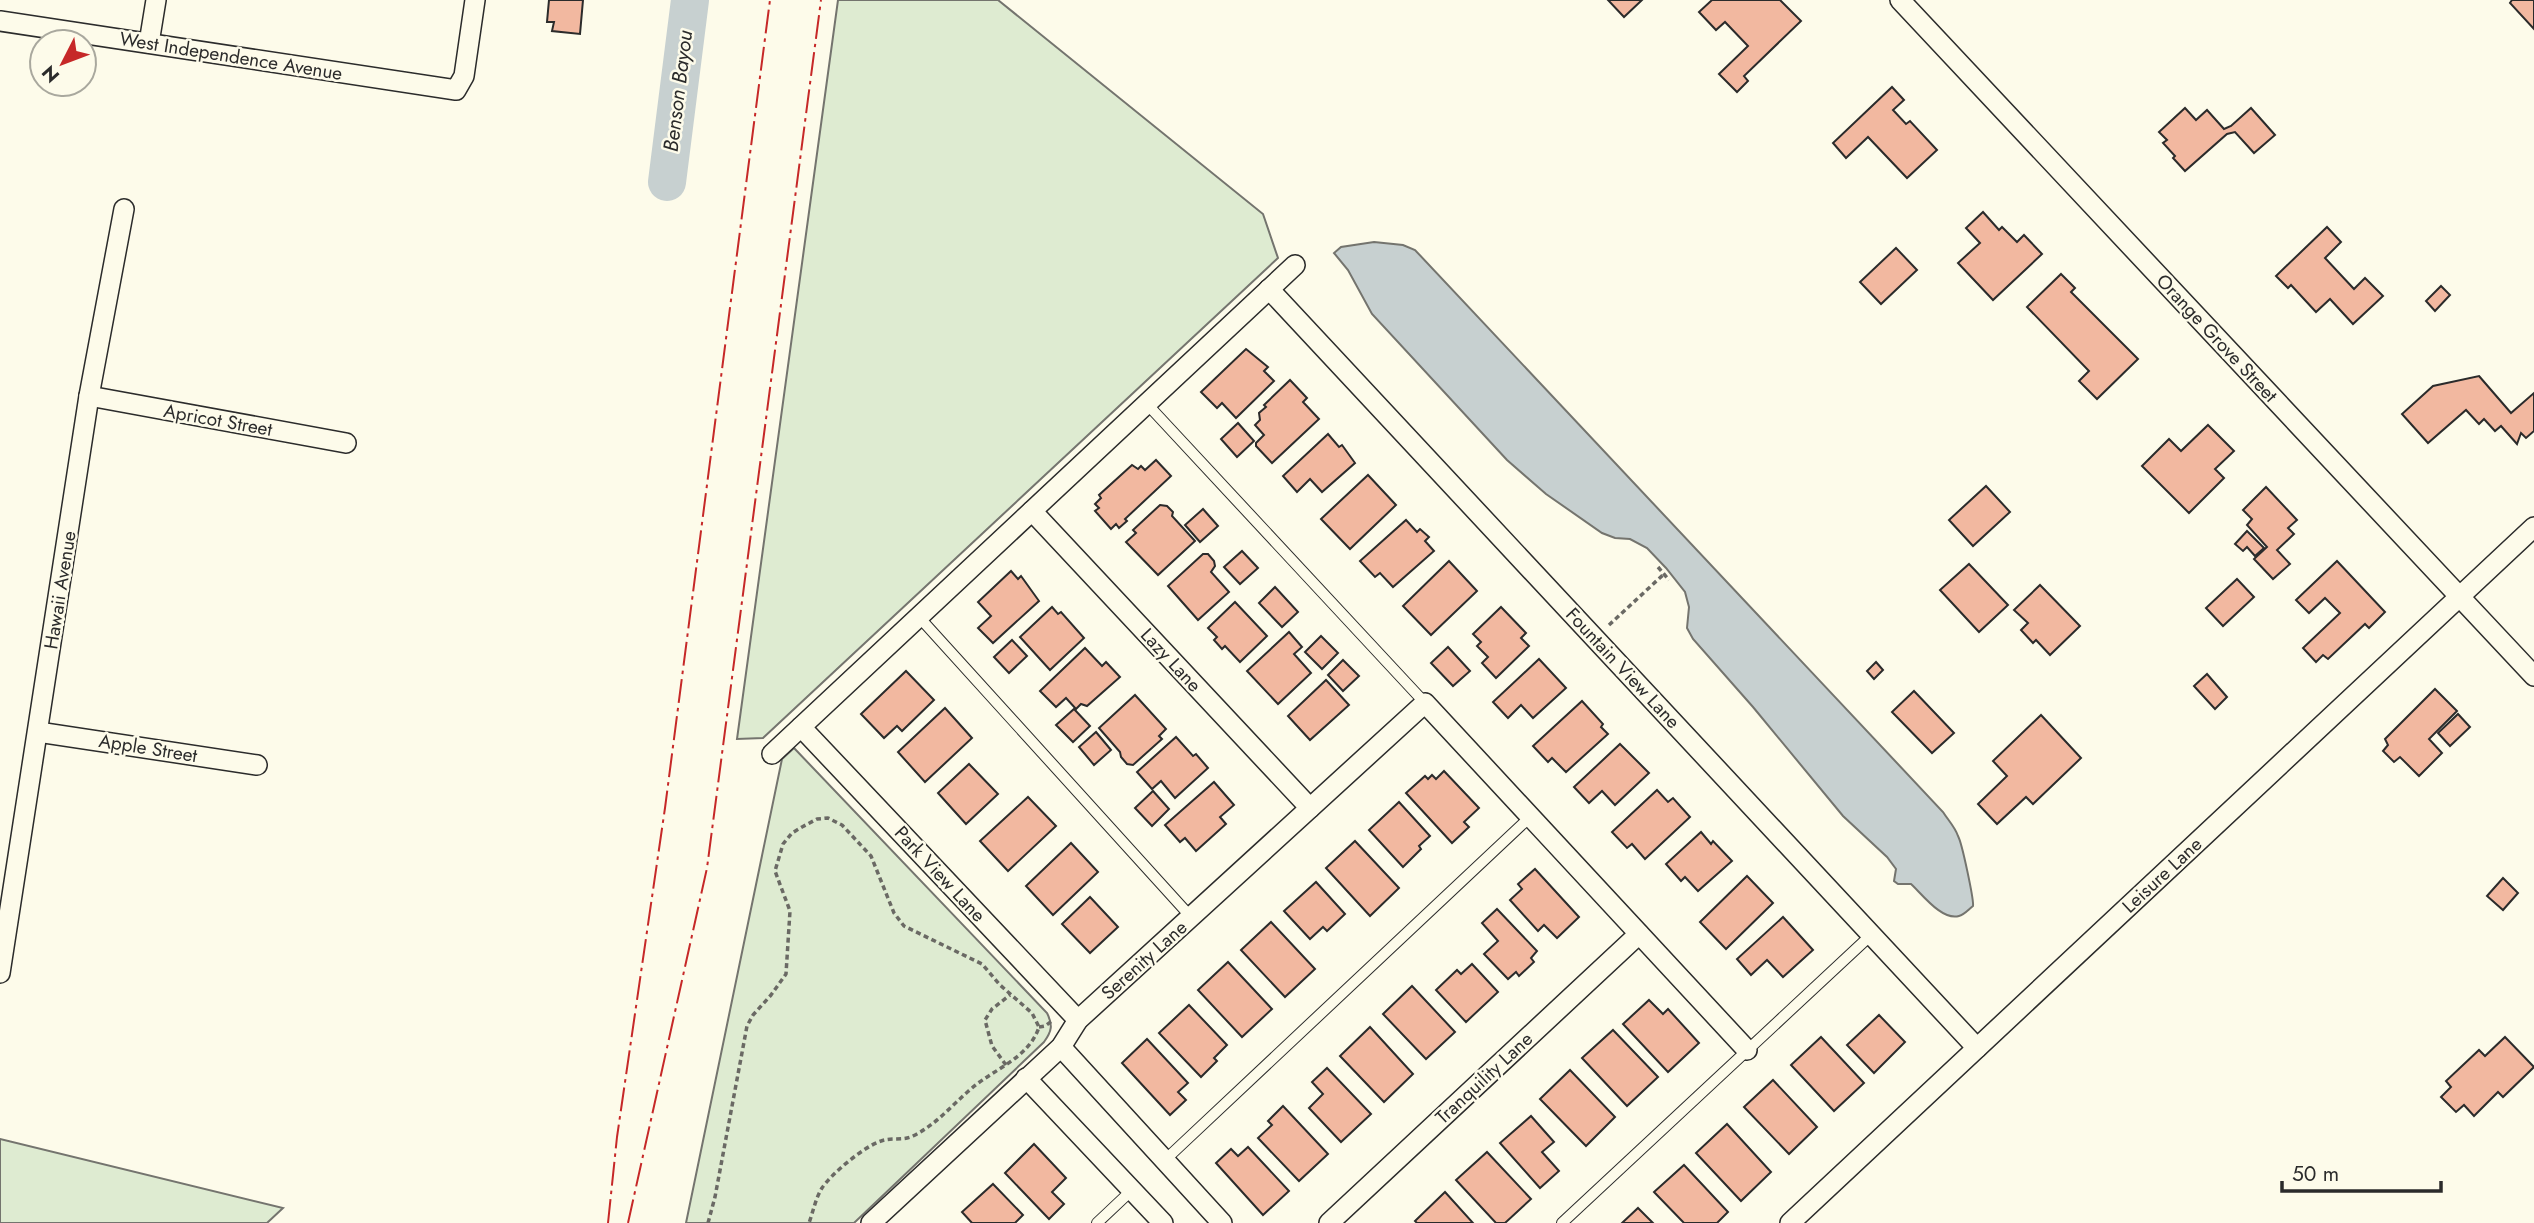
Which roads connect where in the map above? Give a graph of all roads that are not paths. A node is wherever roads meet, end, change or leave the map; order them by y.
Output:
1 (156, 0) edge
2 (475, 0) edge
3 (1900, 0) edge
4 (0, 21) edge
5 (149, 43) junction
6 (124, 209) dead end
7 (1295, 265) dead end
8 (1269, 289) junction
9 (89, 396) junction
10 (1147, 404) junction
11 (346, 443) dead end
12 (1032, 511) junction
13 (2534, 527) edge
14 (2460, 596) junction
15 (919, 617) junction
16 (2534, 676) edge
17 (1425, 703) junction
18 (801, 727) junction
19 (38, 732) junction
20 (772, 754) dead end
21 (257, 765) dead end
22 (1310, 808) junction
23 (1531, 817) junction
24 (1191, 917) junction
25 (1639, 934) junction
26 (1871, 934) junction
27 (0, 973) edge
28 (1078, 1020) junction
29 (1061, 1047) junction
30 (1977, 1048) junction
31 (1747, 1050) junction
32 (1026, 1078) junction
33 (1164, 1161) junction
34 (1132, 1190) junction
35 (871, 1223) edge
36 (1097, 1223) edge
37 (1163, 1223) edge
38 (1222, 1223) edge
39 (1329, 1223) edge
40 (1562, 1223) edge
41 (1790, 1223) edge

1 - 5 street
2 - 5 street, West Independence Avenue
3 - 14 street, Orange Grove Street
4 - 5 street, West Independence Avenue
6 - 9 street, Hawaii Avenue
7 - 8 street
8 - 10 street
8 - 26 street, Fountain View Lane
9 - 11 street, Apricot Street
9 - 19 street, Hawaii Avenue
10 - 12 street
10 - 17 lane
12 - 15 street
12 - 22 street, Lazy Lane
13 - 14 street, Leisure Lane
14 - 16 street, Orange Grove Street
14 - 30 street, Leisure Lane
15 - 18 street
15 - 24 lane
17 - 22 street, Serenity Lane
17 - 23 street
18 - 20 street
18 - 28 street, Park View Lane
19 - 21 street, Apple Street
19 - 27 street, Hawaii Avenue
22 - 24 street, Serenity Lane
23 - 25 street
23 - 33 lane
24 - 28 street, Serenity Lane
25 - 31 street
25 - 39 street, Tranquility Lane
26 - 30 street, Fountain View Lane
26 - 31 lane
28 - 29 street, Serenity Lane
29 - 32 street, Serenity Lane
29 - 33 street
30 - 41 street, Leisure Lane
31 - 40 lane
32 - 34 street
32 - 35 street, Serenity Lane
33 - 38 street
34 - 36 lane
34 - 37 street

